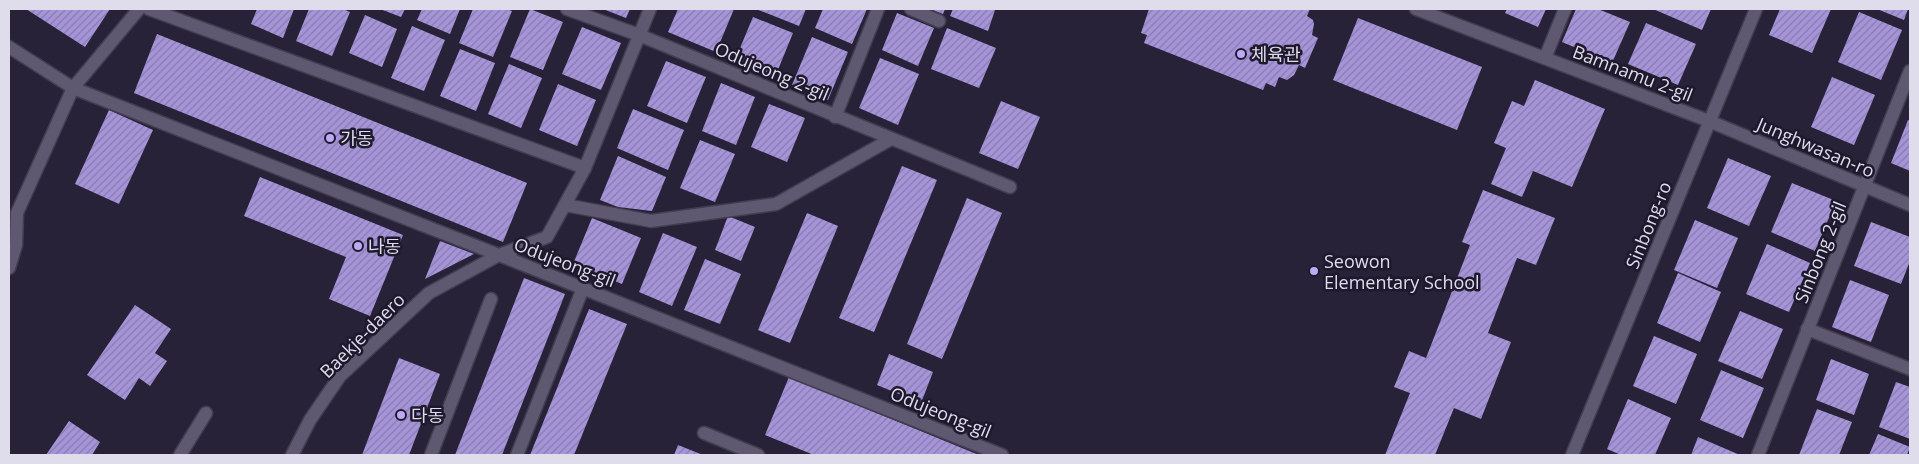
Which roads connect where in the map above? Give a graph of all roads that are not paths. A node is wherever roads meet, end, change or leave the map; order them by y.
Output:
1 (139, 9) edge
2 (149, 9) edge
3 (567, 9) edge
4 (650, 9) edge
5 (878, 9) edge
6 (911, 9) edge
7 (1416, 9) edge
8 (1565, 9) edge
9 (1756, 9) edge
10 (939, 21) dead end
11 (639, 35) junction
12 (9, 47) edge
13 (1545, 58) junction
14 (1910, 71) edge
15 (73, 88) junction
16 (836, 117) junction
17 (1709, 121) junction
18 (891, 139) junction
19 (585, 168) junction
20 (1010, 187) dead end
21 (1865, 187) junction
22 (565, 205) junction
23 (1910, 205) edge
24 (499, 255) junction
25 (9, 268) edge
26 (583, 288) junction
27 (491, 299) dead end
28 (1807, 329) junction
29 (1910, 369) edge
30 (206, 413) dead end
31 (704, 433) dead end
32 (180, 455) edge
33 (292, 455) edge
34 (431, 455) edge
35 (517, 455) edge
36 (758, 455) edge
37 (1002, 455) edge
38 (1572, 455) edge
39 (1758, 455) edge

1 - 15 street
2 - 19 street
3 - 11 street, Odujeong 2-gil
4 - 11 street
5 - 16 street
6 - 10 street
7 - 13 street, Bamnamu 2-gil
8 - 13 street, Bamnamu 2-gil
9 - 17 street, Sinbong-ro
11 - 16 street, Odujeong 2-gil
11 - 19 street
12 - 15 street
13 - 17 street, Bamnamu 2-gil
14 - 21 street, Sinbong 2-gil
15 - 24 street
15 - 25 street
16 - 18 street, Odujeong 2-gil
17 - 21 street, Junghwasan-ro
17 - 38 street, Sinbong-ro
18 - 20 street, Odujeong 2-gil
18 - 22 street
19 - 22 street, Odujeong-gil
21 - 23 street, Junghwasan-ro
21 - 28 street, Sinbong 2-gil
22 - 24 street, Odujeong-gil
24 - 26 street, Odujeong-gil
24 - 33 street, Baekje-daero
26 - 35 street
26 - 37 street, Odujeong-gil
27 - 34 street
28 - 29 street, Sinbong 2-gil
28 - 39 street, Sinbong 2-gil
30 - 32 street
31 - 36 street

